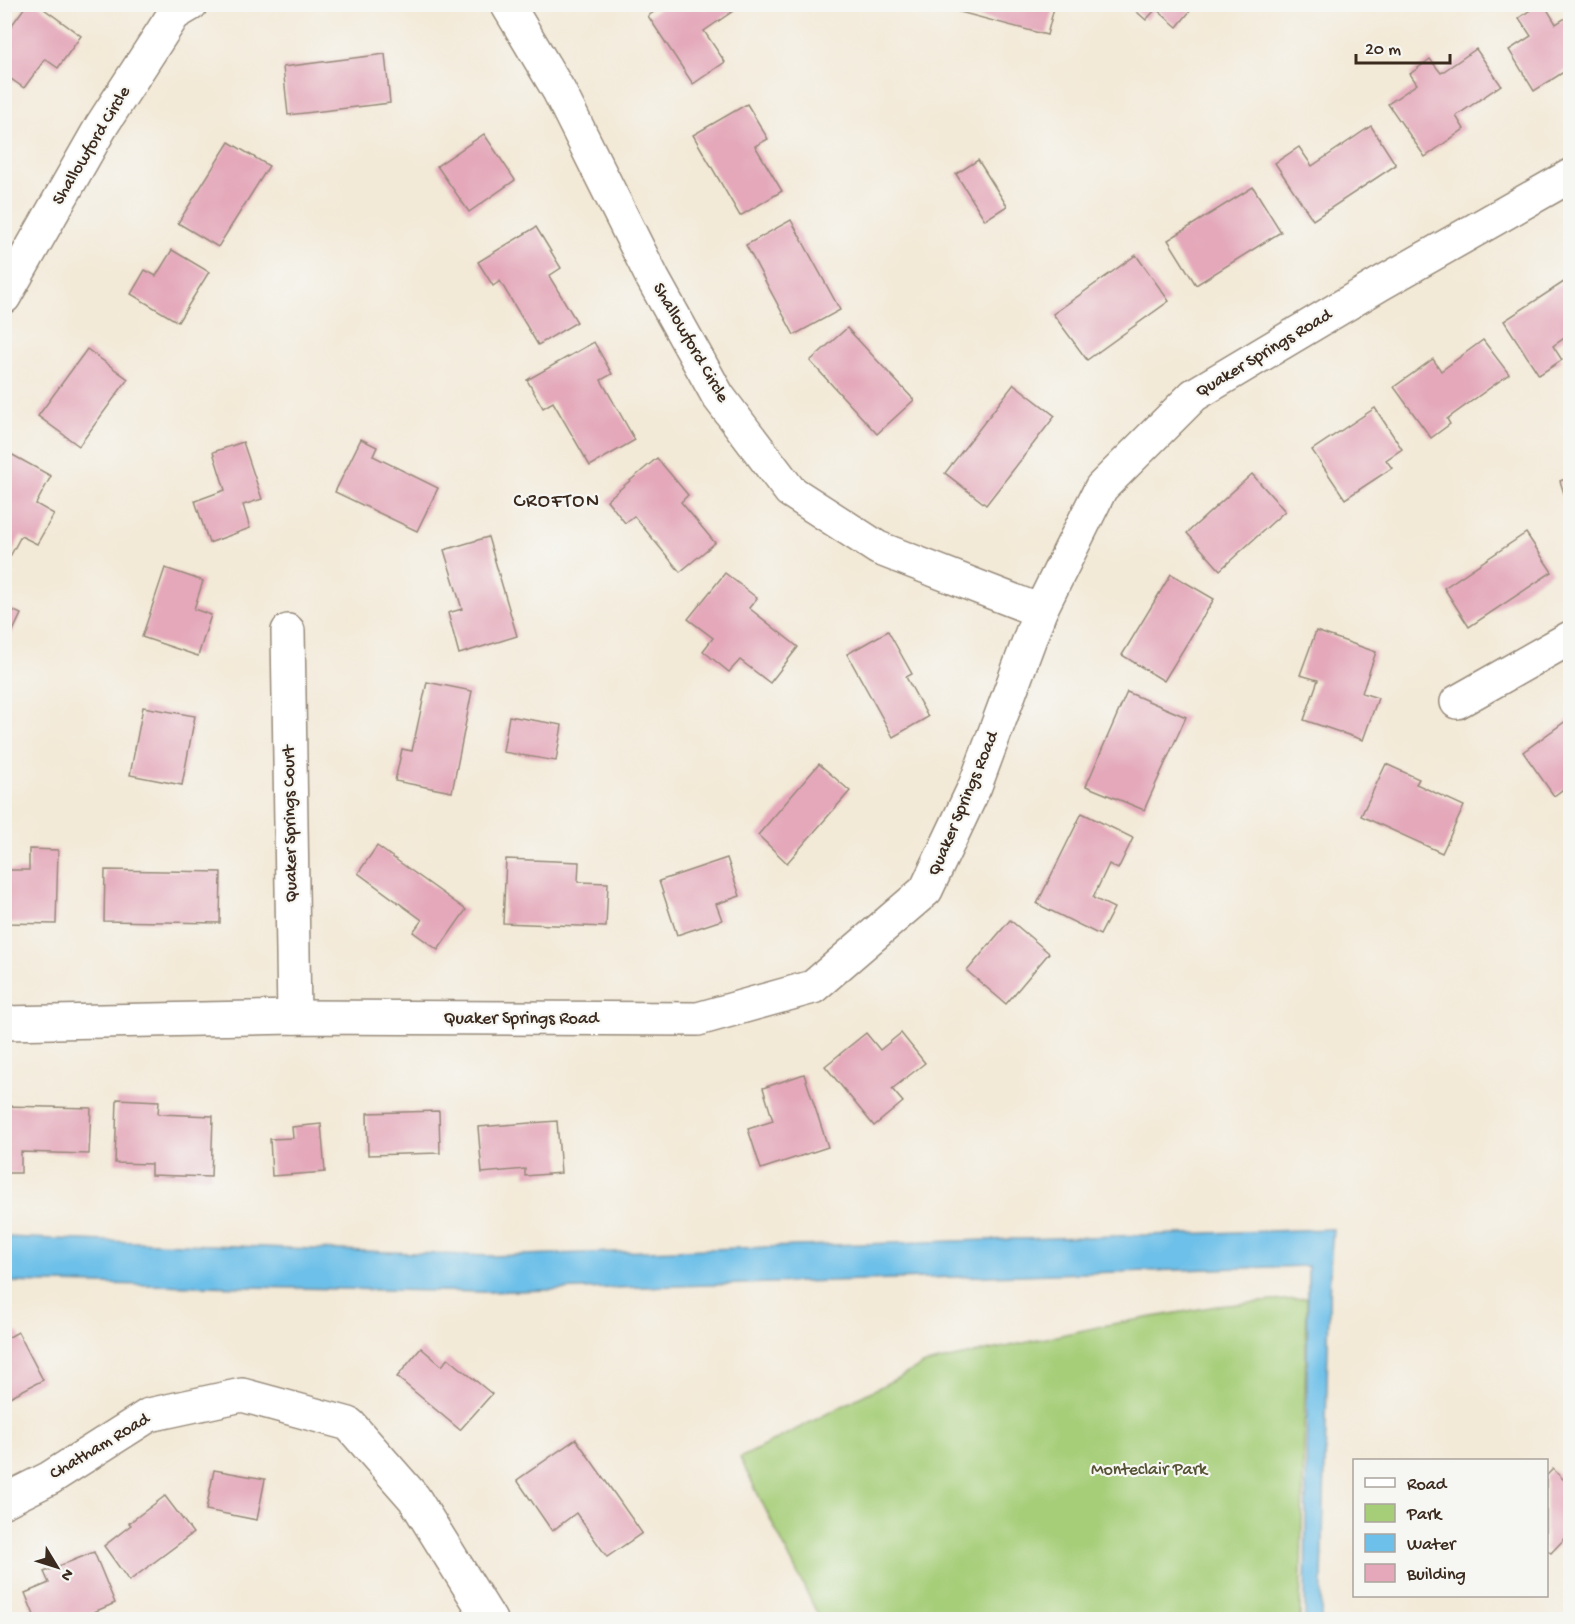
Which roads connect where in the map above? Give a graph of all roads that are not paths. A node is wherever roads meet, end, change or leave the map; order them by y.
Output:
1 (191, 4) edge
2 (507, 4) edge
3 (1570, 176) edge
4 (4, 297) edge
5 (1040, 611) junction
6 (288, 631) dead end
7 (1570, 638) edge
8 (1456, 702) dead end
9 (294, 1017) junction
10 (4, 1023) edge
11 (4, 1501) edge
12 (490, 1620) edge

1 - 4 street, Shallowford Circle
2 - 5 street, Shallowford Circle
3 - 5 street, Quaker Springs Road
5 - 9 street, Quaker Springs Road
6 - 9 street, Quaker Springs Court
7 - 8 street
9 - 10 street, Quaker Springs Road
11 - 12 street, Chatham Road

